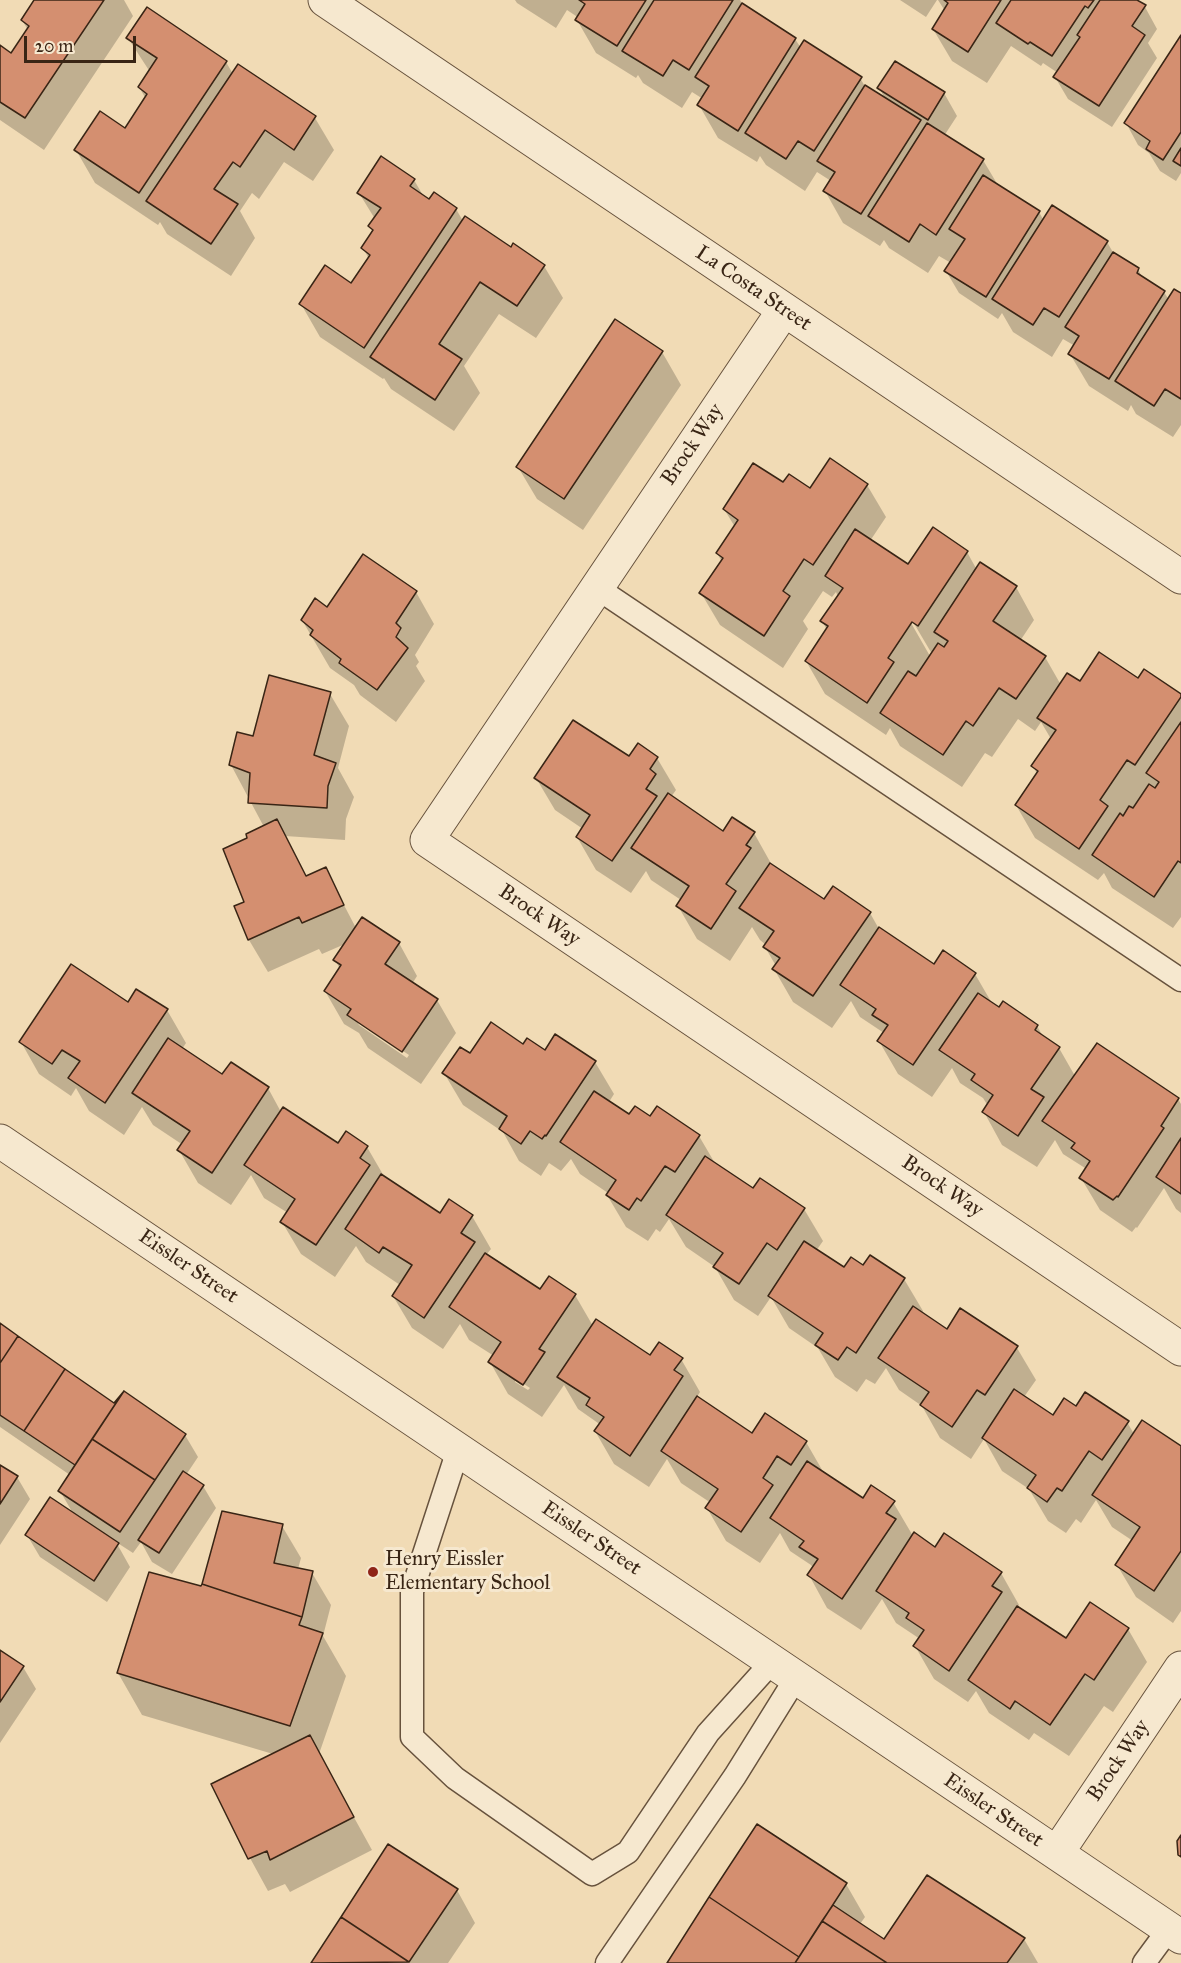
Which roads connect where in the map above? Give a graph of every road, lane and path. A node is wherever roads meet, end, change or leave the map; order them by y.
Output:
1 (325, 0) edge
2 (784, 310) junction
3 (1181, 577) edge
4 (597, 588) junction
5 (1181, 980) edge
6 (0, 1141) edge
7 (1181, 1349) edge
8 (458, 1450) junction
9 (1181, 1668) edge
10 (784, 1670) junction
11 (1057, 1853) junction
12 (1175, 1933) edge
13 (607, 1963) edge
14 (1144, 1963) edge

1 - 2 street, La Costa Street
2 - 3 street, La Costa Street
2 - 4 street, Brock Way
4 - 5 lane
4 - 7 street, Brock Way
6 - 8 street, Eissler Street
8 - 10 street, Eissler Street
8 - 10 lane
9 - 11 street, Brock Way
10 - 11 street, Eissler Street
10 - 13 lane
11 - 12 street, Eissler Street
12 - 14 lane

